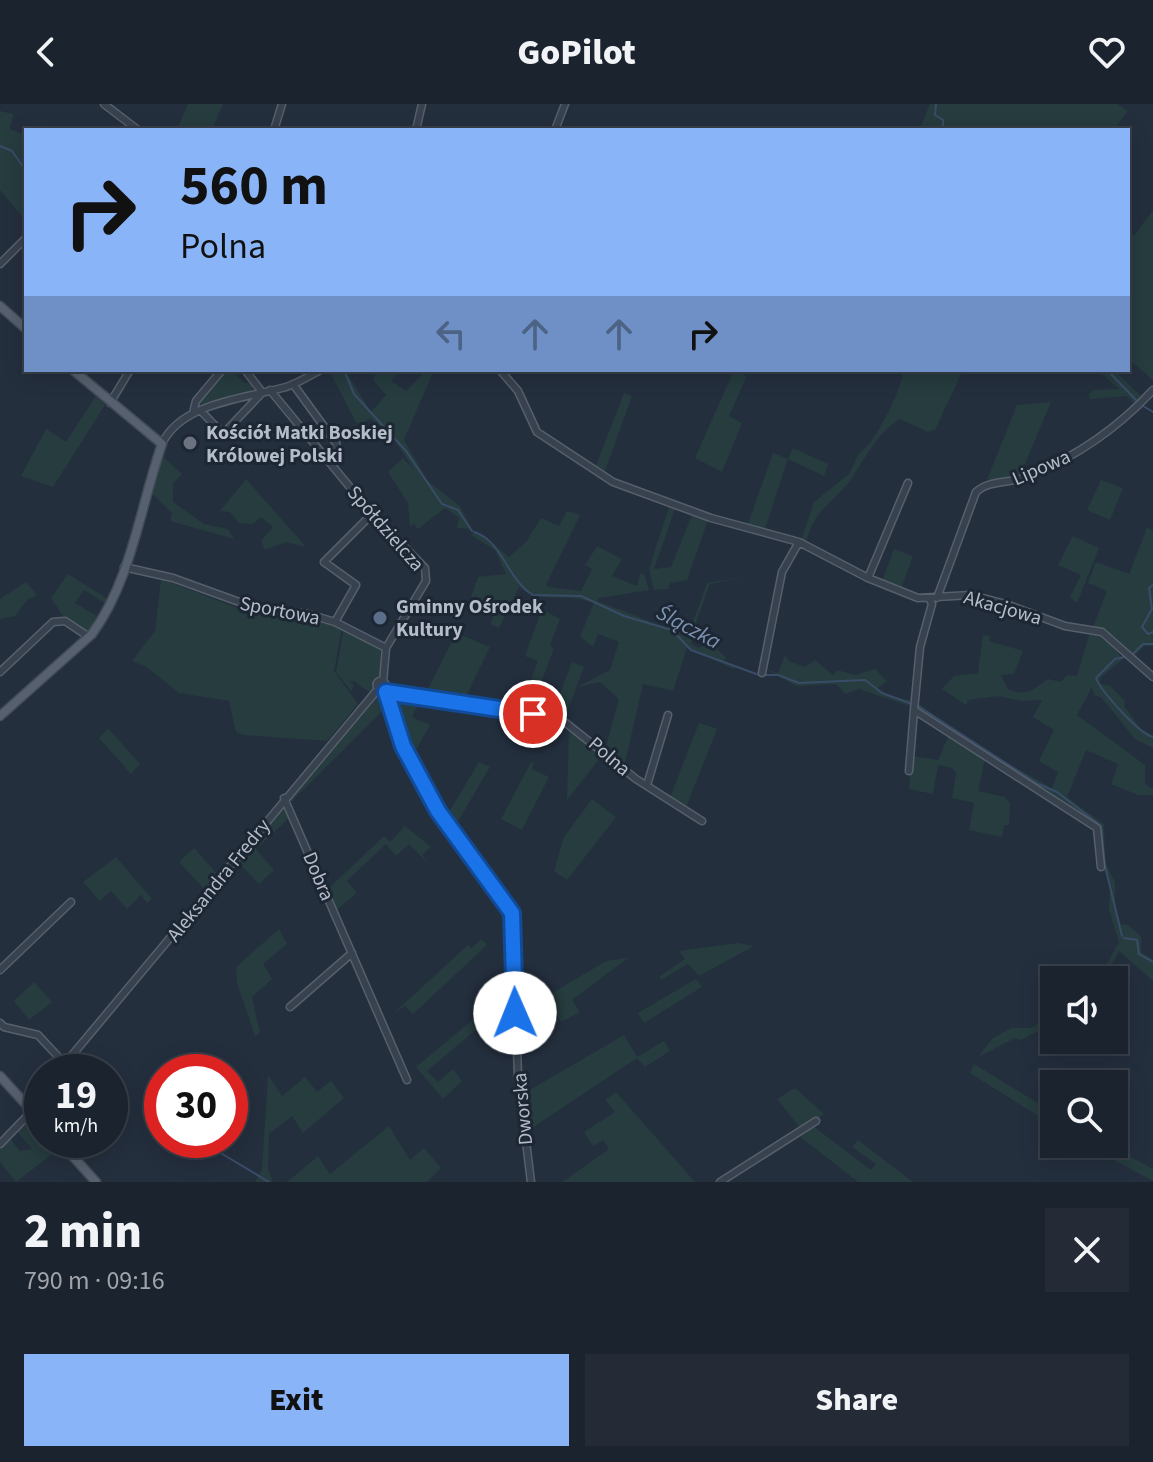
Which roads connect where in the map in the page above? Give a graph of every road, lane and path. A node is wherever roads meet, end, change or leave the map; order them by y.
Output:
1 (104, 104) edge
2 (282, 104) edge
3 (422, 104) edge
4 (565, 104) edge
5 (135, 128) edge
6 (275, 128) edge
7 (416, 128) edge
8 (556, 128) edge
9 (24, 240) edge
10 (0, 264) edge
11 (0, 306) edge
12 (24, 327) edge
13 (75, 372) edge
14 (129, 372) edge
15 (220, 372) edge
16 (247, 372) edge
17 (316, 372) edge
18 (502, 372) edge
19 (293, 384) junction
20 (1153, 390) edge
21 (266, 391) junction
22 (110, 403) junction
23 (197, 412) junction
24 (162, 444) junction
25 (330, 462) junction
26 (908, 483) dead end
27 (372, 514) junction
28 (799, 542) junction
29 (124, 567) junction
30 (868, 578) junction
31 (933, 599) junction
32 (335, 622) junction
33 (89, 637) junction
34 (386, 648) junction
35 (0, 672) edge
36 (762, 673) dead end
37 (1153, 677) edge
38 (383, 688) junction
39 (914, 710) junction
40 (668, 715) dead end
41 (0, 716) edge
42 (909, 771) dead end
43 (647, 785) junction
44 (284, 798) junction
45 (702, 821) dead end
46 (1101, 867) dead end
47 (71, 902) dead end
48 (352, 953) junction
49 (0, 970) edge
50 (290, 1007) dead end
51 (0, 1023) edge
52 (56, 1054) edge
53 (74, 1054) edge
54 (0, 1076) edge
55 (407, 1080) dead end
56 (24, 1102) edge
57 (24, 1116) edge
58 (816, 1121) dead end
59 (0, 1144) edge
60 (74, 1158) edge
61 (96, 1182) edge
62 (531, 1182) edge
63 (720, 1182) edge

1 - 5 street
2 - 6 street
3 - 7 street
4 - 8 street
9 - 10 street
11 - 12 main road
13 - 22 main road
14 - 22 street
15 - 23 street
16 - 21 street, Spółdzielcza
17 - 19 street
18 - 28 street, Akacjowa
19 - 21 street
19 - 25 street
20 - 31 street, Lipowa
21 - 23 street
21 - 23 street
21 - 25 street, Spółdzielcza
22 - 24 main road
23 - 24 street
24 - 29 main road
25 - 27 street, Spółdzielcza
26 - 30 street
27 - 32 street
27 - 34 street, Spółdzielcza
28 - 30 street, Akacjowa
28 - 36 street
29 - 32 street, Sportowa
29 - 33 main road
30 - 31 street, Akacjowa
31 - 37 street, Akacjowa
31 - 39 street
32 - 34 street, Sportowa
33 - 35 street
33 - 41 main road
34 - 38 street, Spółdzielcza
38 - 43 street, Polna
38 - 44 street, Aleksandra Fredry
38 - 62 street, Dworska
39 - 42 street
39 - 46 street
40 - 43 street, Polna
43 - 45 street, Polna
44 - 48 street, Dobra
44 - 53 street, Aleksandra Fredry
47 - 49 street
48 - 50 street
48 - 55 street, Dobra
51 - 52 street
54 - 56 main road
57 - 59 street
58 - 63 street
60 - 61 main road

